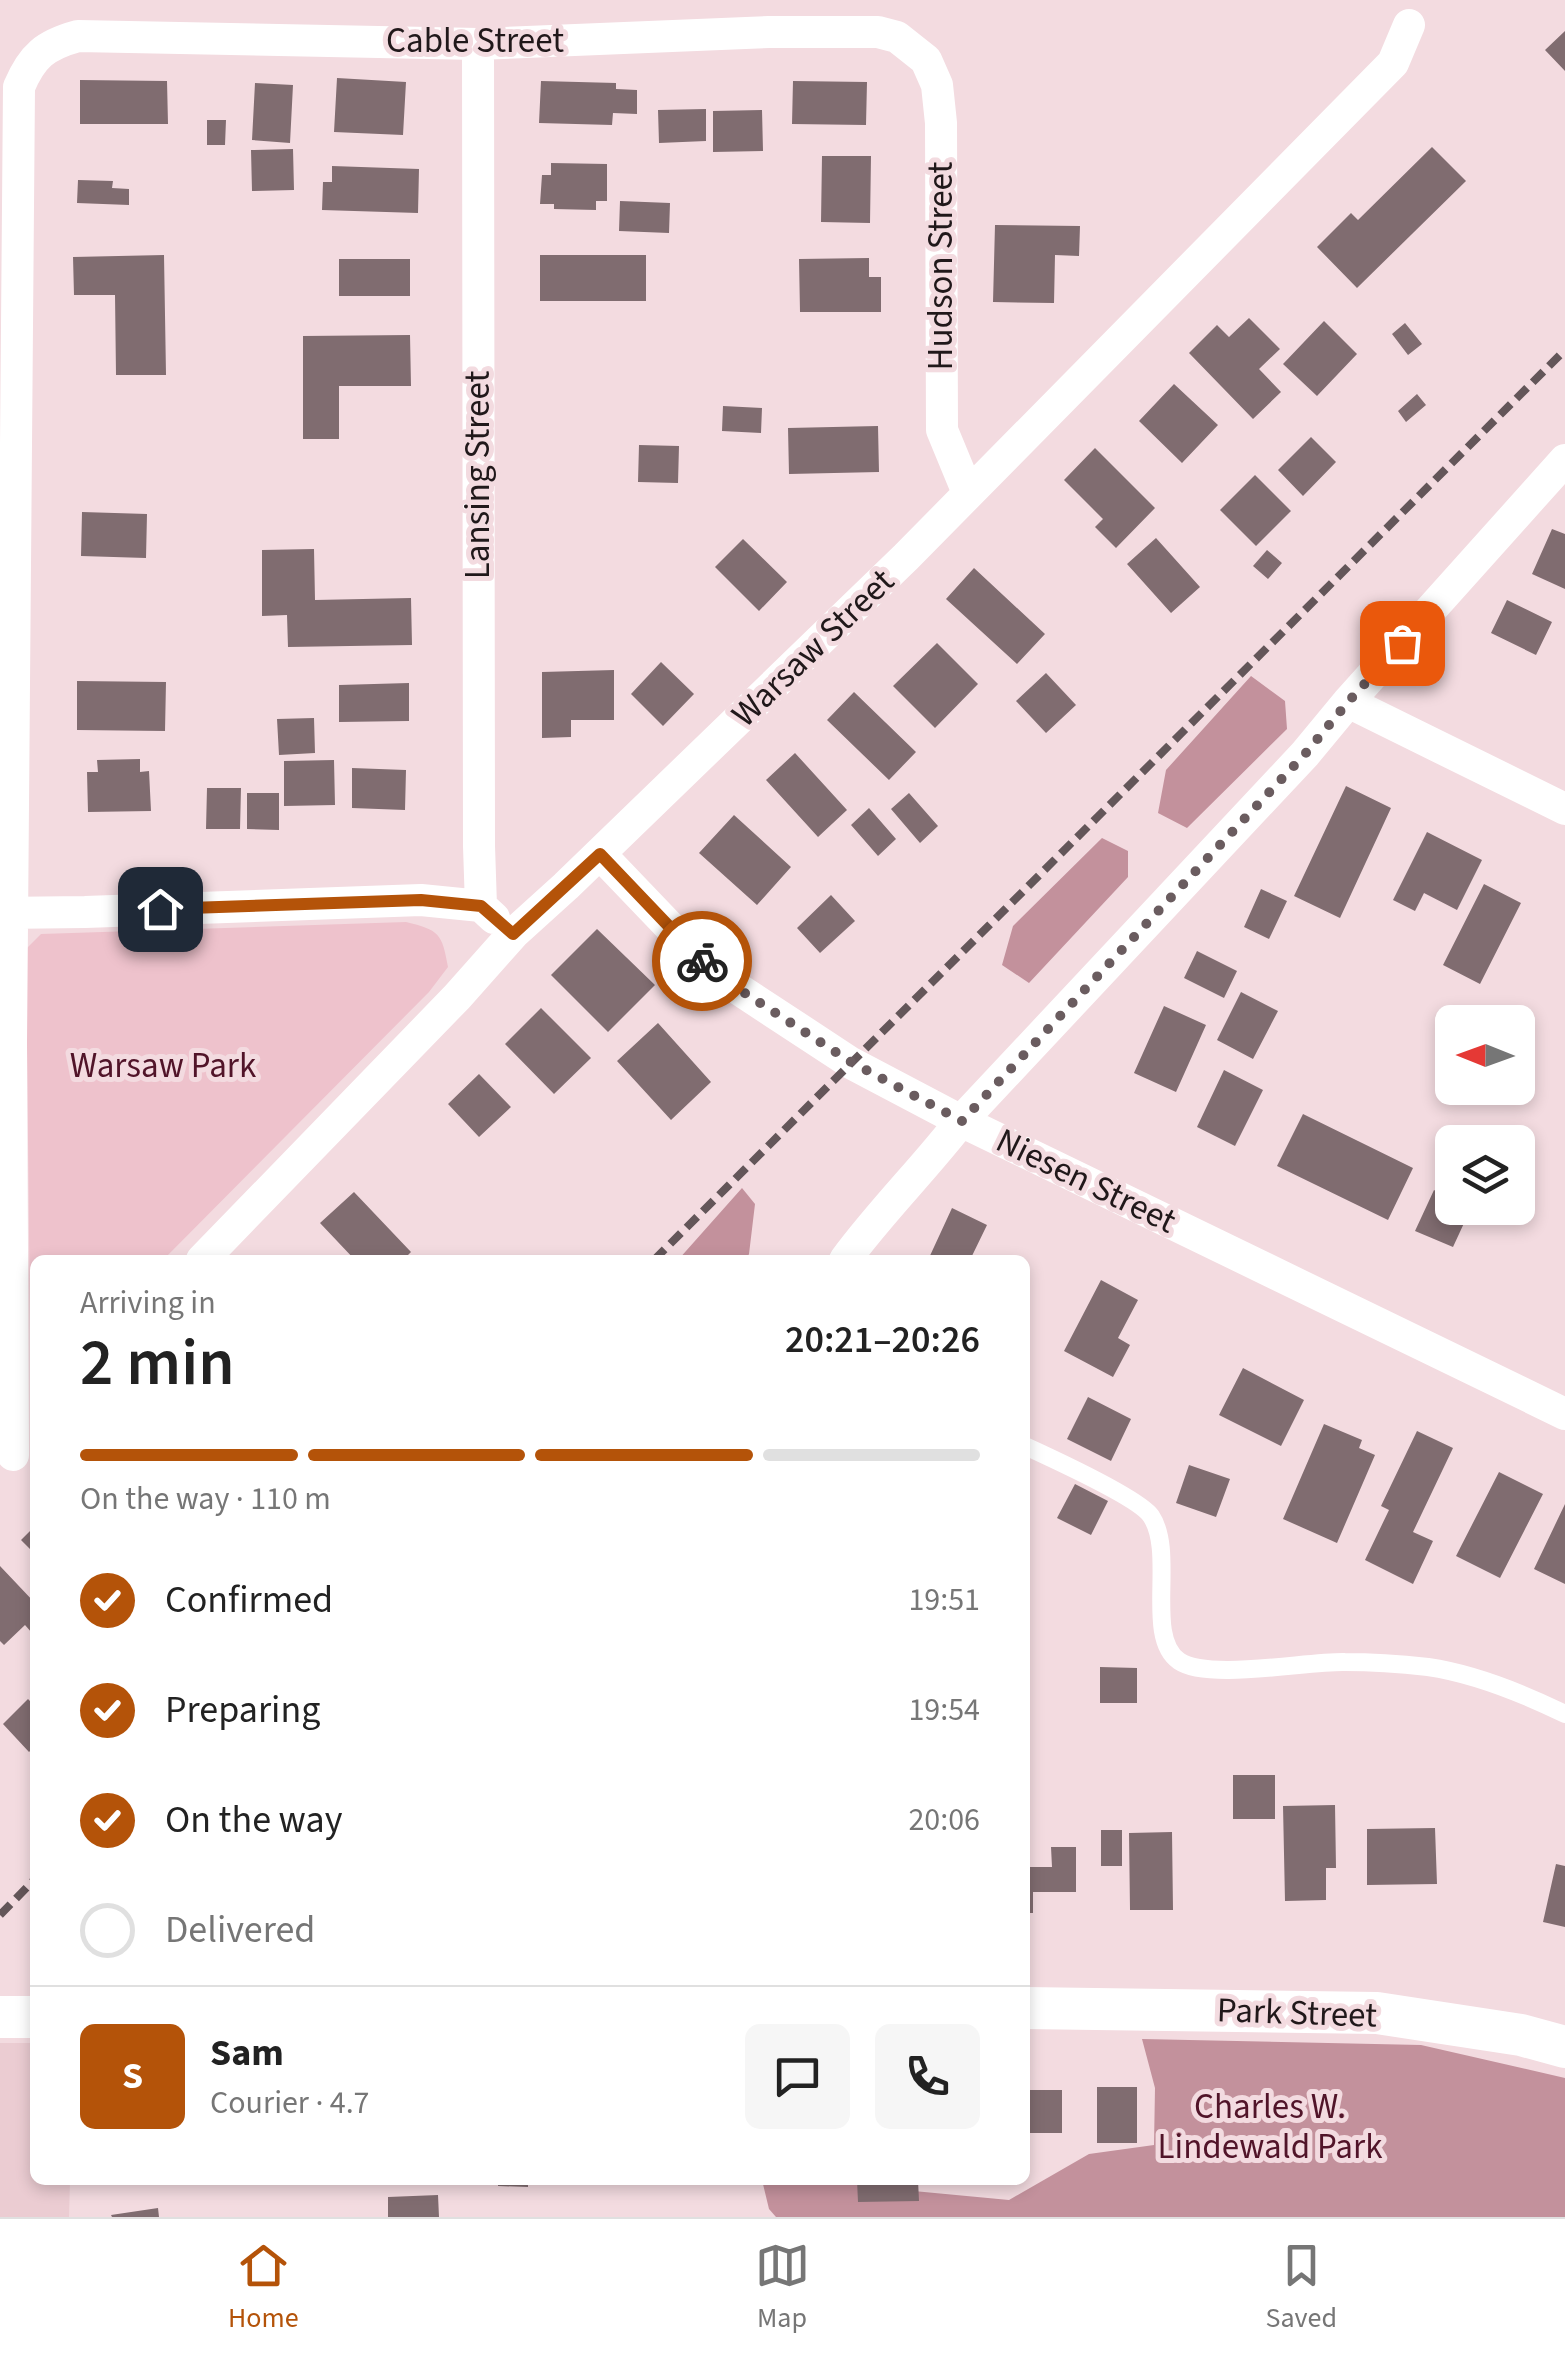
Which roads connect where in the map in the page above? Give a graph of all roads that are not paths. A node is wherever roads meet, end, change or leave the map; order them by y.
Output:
1 (1409, 25) dead end
2 (478, 44) junction
3 (908, 44) joint
4 (1565, 460) edge
5 (968, 493) junction
6 (1348, 702) junction
7 (1565, 808) edge
8 (600, 854) junction
9 (481, 906) junction
10 (6, 913) edge
11 (513, 934) junction
12 (962, 1121) junction
13 (207, 1255) edge
14 (849, 1255) edge
15 (1565, 1414) edge
16 (1030, 1449) edge
17 (16, 1452) edge
18 (1565, 1714) edge
19 (1030, 2008) edge
20 (0, 2017) edge
21 (30, 2017) edge
22 (1565, 2047) edge

1 - 5 street, Warsaw Street
2 - 3 street, Cable Street
2 - 9 street, Lansing Street
2 - 10 street, Cable Street
3 - 5 street, Hudson Street
4 - 6 street
5 - 8 street, Warsaw Street
6 - 7 street
6 - 12 street
8 - 11 street, Warsaw Street
8 - 12 street, Niesen Street
9 - 10 street
9 - 11 street
10 - 17 street
11 - 13 street, Warsaw Street
12 - 14 street
12 - 15 street, Niesen Street
16 - 18 lane
19 - 22 street, Park Street
20 - 21 street

